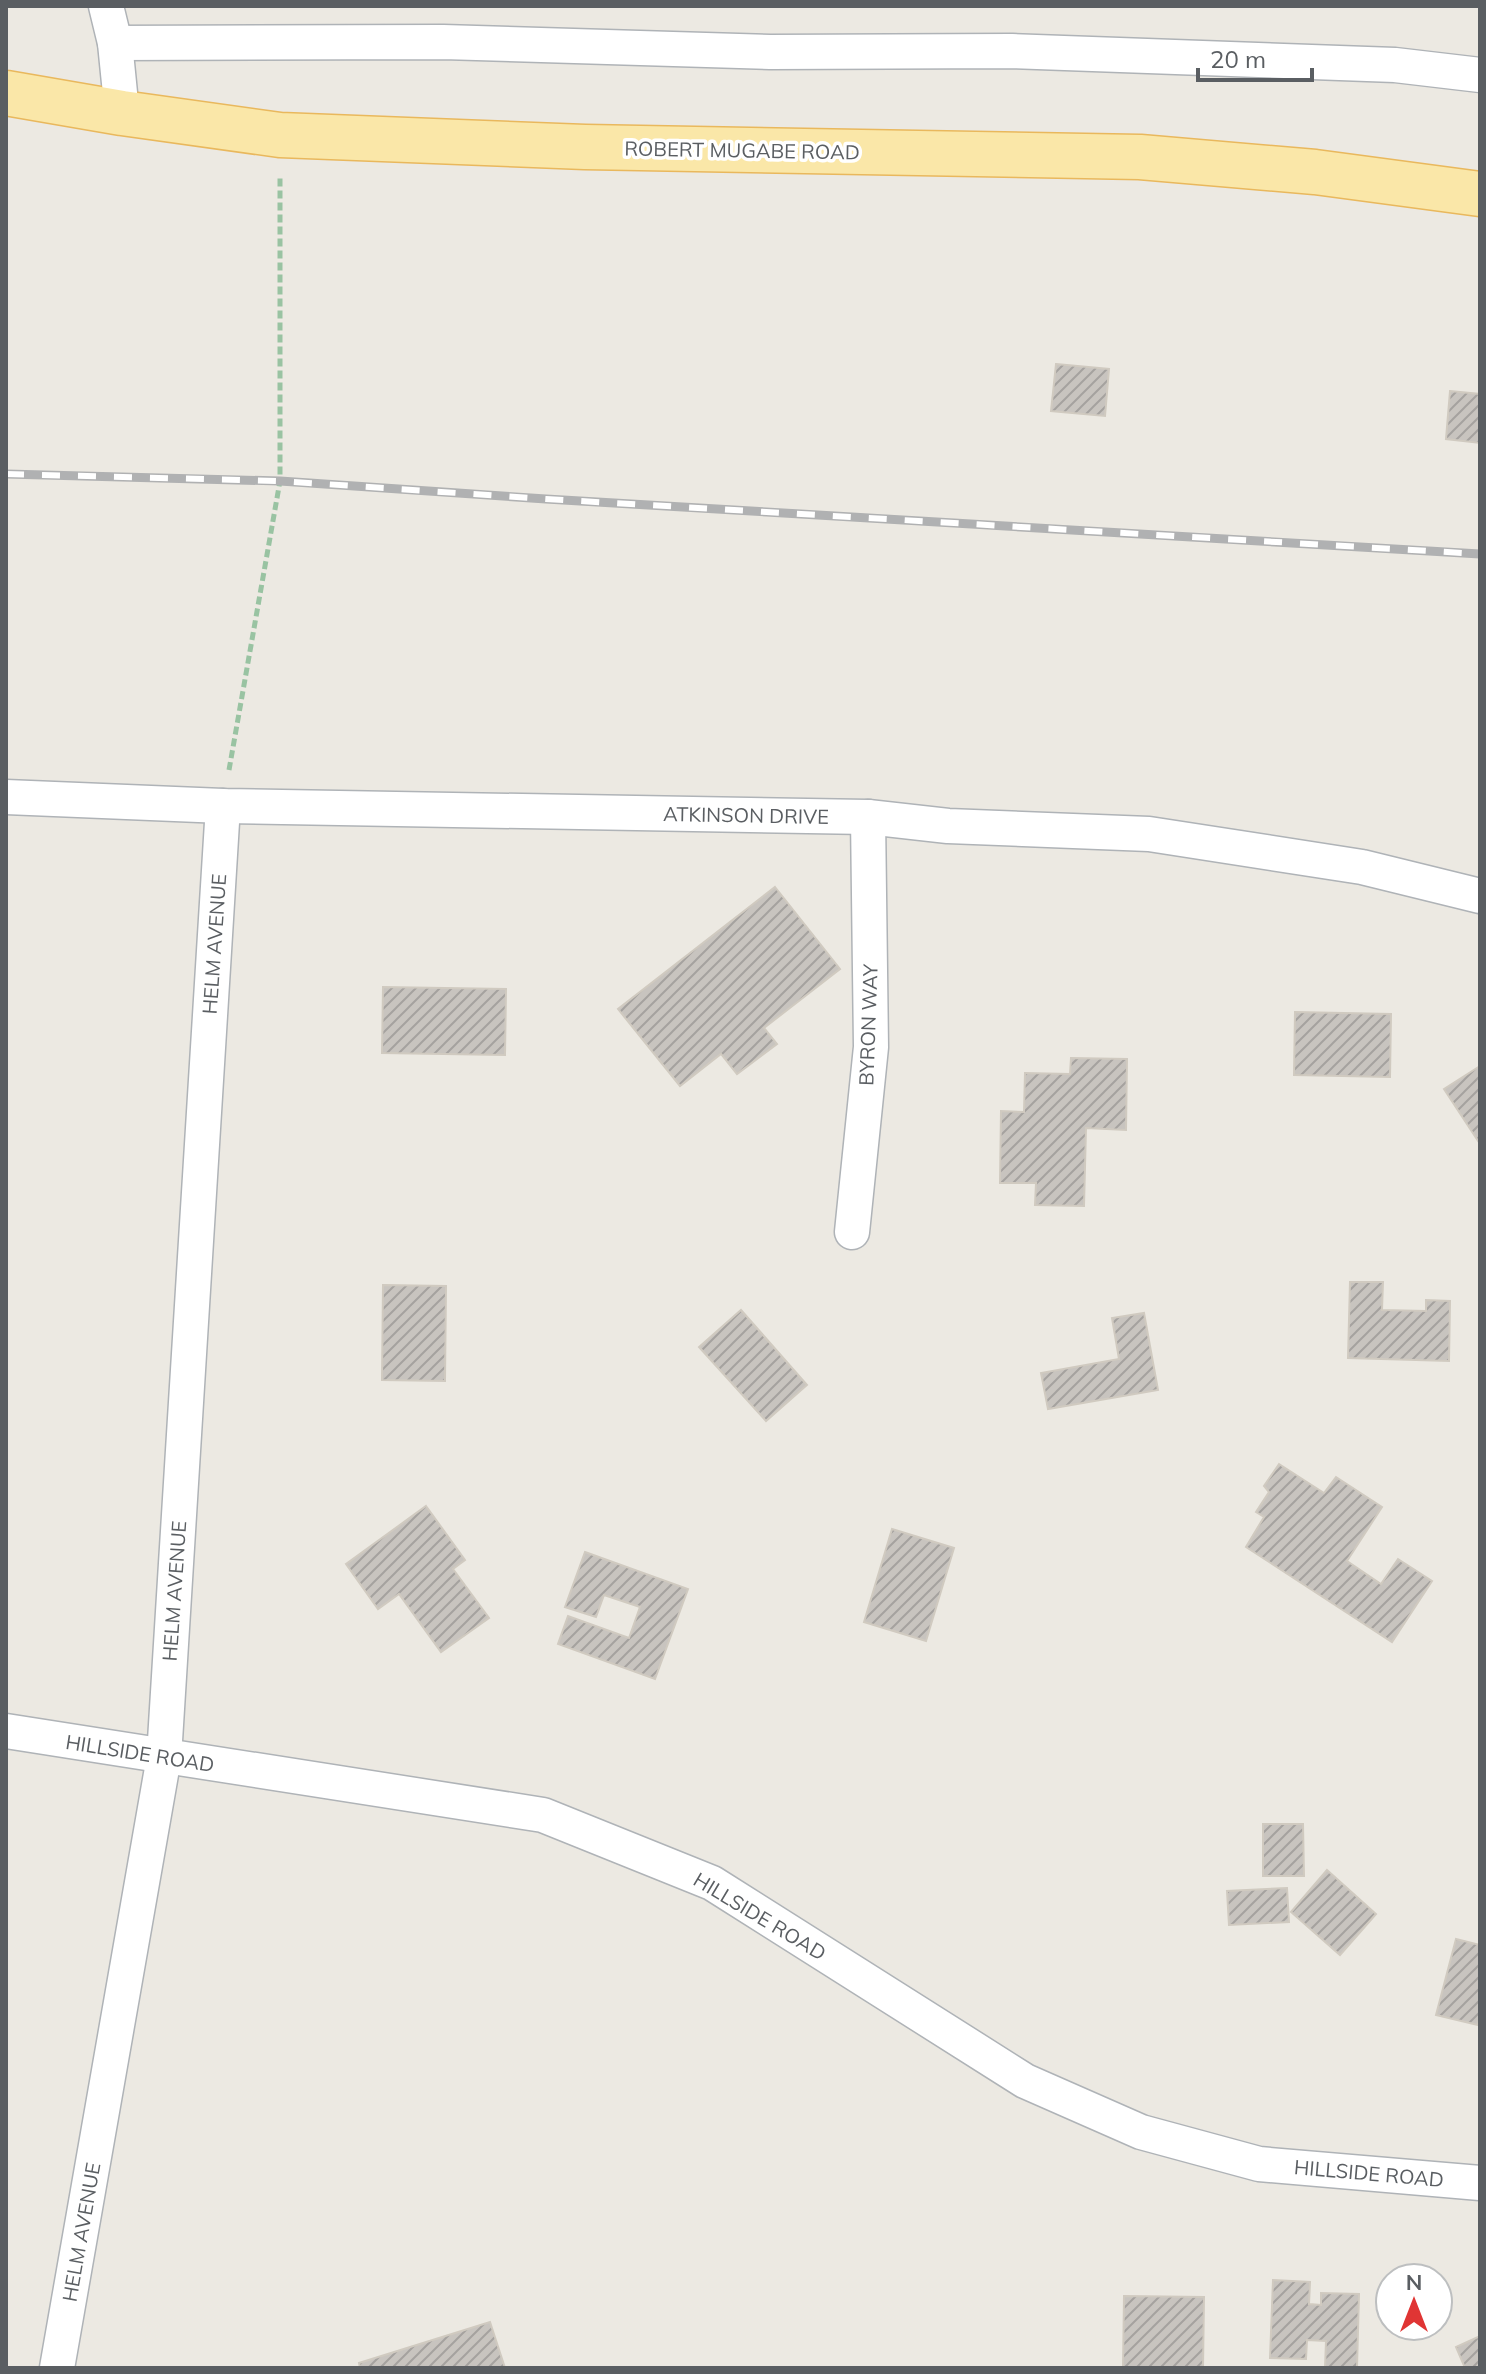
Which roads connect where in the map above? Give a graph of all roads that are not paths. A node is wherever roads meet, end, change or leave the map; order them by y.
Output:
1 (106, 6) edge
2 (115, 43) junction
3 (1480, 75) edge
4 (6, 93) edge
5 (122, 113) junction
6 (1480, 194) edge
7 (6, 797) edge
8 (223, 806) junction
9 (868, 817) junction
10 (1480, 896) edge
11 (852, 1232) dead end
12 (6, 1731) edge
13 (164, 1757) junction
14 (1480, 2183) edge
15 (57, 2368) edge

1 - 2 street
2 - 3 street
2 - 5 street
4 - 5 main road, ROBERT MUGABE ROAD
5 - 6 main road, ROBERT MUGABE ROAD
7 - 8 street, ATKINSON DRIVE
8 - 9 street, ATKINSON DRIVE
8 - 13 street, HELM AVENUE
9 - 10 street, ATKINSON DRIVE
9 - 11 street, BYRON WAY
12 - 13 street, HILLSIDE ROAD
13 - 14 street, HILLSIDE ROAD
13 - 15 street, HELM AVENUE

